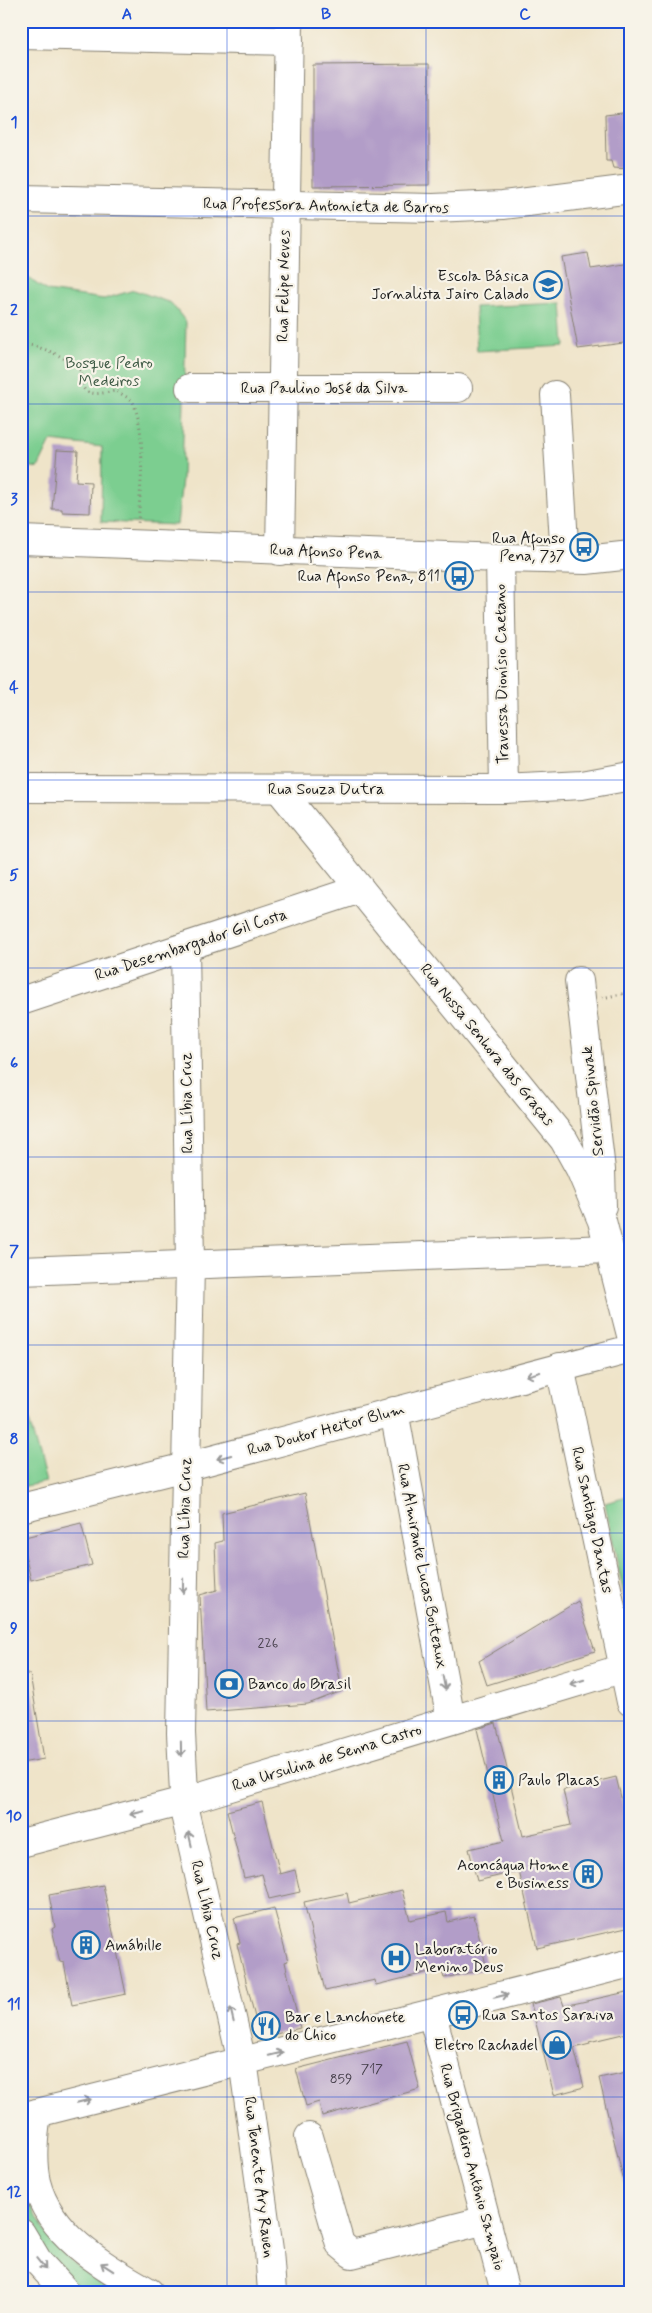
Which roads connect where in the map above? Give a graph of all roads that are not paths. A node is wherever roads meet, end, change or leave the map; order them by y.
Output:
1 (289, 31) edge
2 (21, 35) edge
3 (631, 189) edge
4 (21, 200) edge
5 (286, 206) junction
6 (190, 388) dead end
7 (282, 388) junction
8 (458, 388) dead end
9 (555, 395) dead end
10 (21, 540) edge
11 (280, 551) junction
12 (631, 555) edge
13 (500, 558) junction
14 (565, 559) junction
15 (631, 776) edge
16 (21, 788) edge
17 (279, 789) junction
18 (504, 789) junction
19 (360, 889) junction
20 (185, 947) junction
21 (581, 992) road end
22 (21, 1001) edge
23 (602, 1221) junction
24 (609, 1249) junction
25 (190, 1264) junction
26 (21, 1272) edge
27 (631, 1335) edge
28 (631, 1349) edge
29 (560, 1367) junction
30 (394, 1412) junction
31 (186, 1467) junction
32 (21, 1508) edge
33 (627, 1667) edge
34 (631, 1702) edge
35 (452, 1720) junction
36 (184, 1801) junction
37 (21, 1843) edge
38 (631, 1963) edge
39 (432, 2014) junction
40 (243, 2062) junction
41 (29, 2115) edge
42 (309, 2137) dead end
43 (486, 2220) junction
44 (21, 2233) edge
45 (66, 2292) edge
46 (149, 2292) edge
47 (272, 2292) edge
48 (505, 2292) edge

1 - 2 street
1 - 5 street, Rua Felipe Neves
3 - 5 street, Rua Professora Antonieta de Barros
4 - 5 street, Rua Professora Antonieta de Barros
5 - 7 street, Rua Felipe Neves
6 - 7 street, Rua Paulino José da Silva
7 - 8 street, Rua Paulino José da Silva
7 - 11 street, Rua Felipe Neves
9 - 14 street
10 - 11 street, Rua Afonso Pena
11 - 13 street, Rua Afonso Pena
12 - 14 street, Rua Afonso Pena
13 - 14 street, Rua Afonso Pena
13 - 18 street, Travessa Dionísio Caetano
15 - 18 street, Rua Souza Dutra
16 - 17 street, Rua Souza Dutra
17 - 18 street, Rua Souza Dutra
17 - 19 street, Rua Nossa Senhora das Graças
19 - 20 street, Rua Desembargador Gil Costa
19 - 23 street, Rua Nossa Senhora das Graças
20 - 22 street, Rua Desembargador Gil Costa
20 - 25 street, Rua Líbia Cruz
21 - 23 street, Servidão Spiwak
23 - 24 street, Rua Nossa Senhora das Graças
24 - 25 street
24 - 27 street, Rua Nossa Senhora das Graças
25 - 26 street
25 - 31 street, Rua Líbia Cruz
28 - 29 street, Rua Doutor Heitor Blum
29 -> 30 street, Rua Doutor Heitor Blum
29 - 33 street, Rua Santiago Dantas
30 -> 31 street, Rua Doutor Heitor Blum
30 -> 35 street, Rua Almirante Lucas Boiteaux
31 - 32 street, Rua Doutor Heitor Blum
31 -> 36 street, Rua Líbia Cruz
33 - 34 street, Rua Santiago Dantas
33 -> 35 street, Rua Ursulina de Senna Castro
35 - 36 street, Rua Ursulina de Senna Castro
36 -> 37 street, Rua Ursulina de Senna Castro
40 -> 36 street, Rua Líbia Cruz
39 -> 38 street
40 -> 39 street
39 - 43 street, Rua Brigadeiro Antônio Sampaio
41 -> 40 street
40 - 47 street, Rua Tenente Ary Rauen
46 -> 41 street
42 - 43 street
43 - 48 street, Rua Brigadeiro Antônio Sampaio
44 -> 45 street

